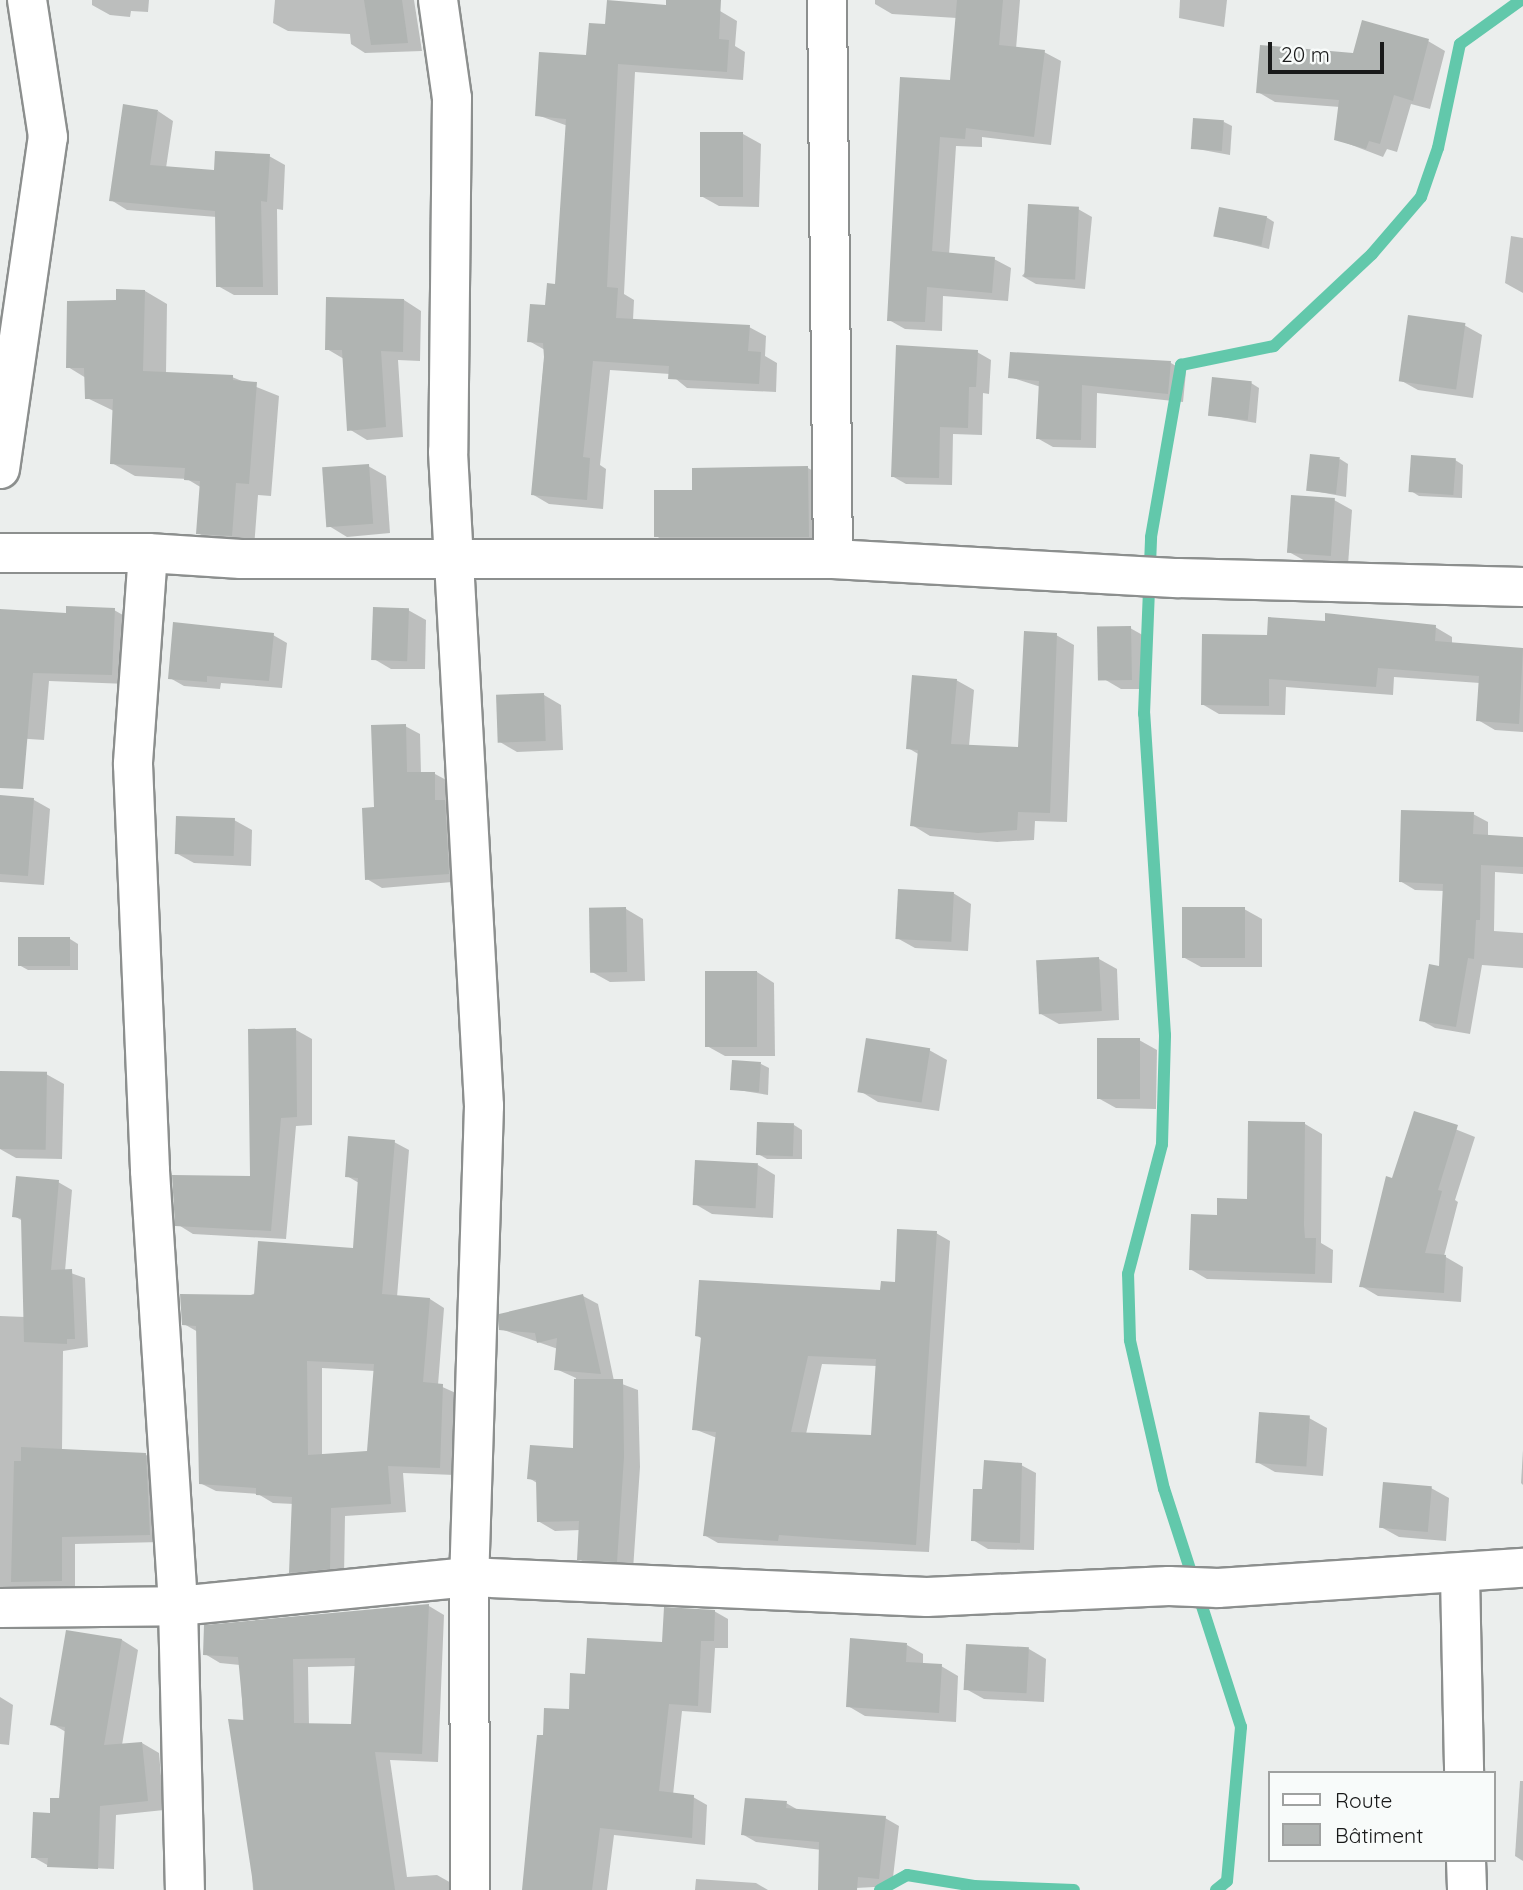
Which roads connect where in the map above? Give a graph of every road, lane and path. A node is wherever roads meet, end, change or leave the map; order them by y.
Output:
1 (27, 0) edge
2 (438, 0) edge
3 (827, 0) edge
4 (0, 469) edge
5 (0, 553) edge
6 (148, 553) junction
7 (452, 556) junction
8 (833, 559) junction
9 (1523, 587) edge
10 (1523, 1569) edge
11 (1460, 1576) junction
12 (470, 1577) junction
13 (178, 1606) junction
14 (0, 1608) edge
15 (1464, 1771) edge
16 (1466, 1862) edge
17 (185, 1890) edge
18 (470, 1890) edge
19 (1466, 1890) edge

1 - 4 street
2 - 7 street
3 - 8 street
5 - 6 street
6 - 7 street
6 - 13 street
7 - 8 street
7 - 12 street
8 - 9 street
10 - 11 street
11 - 12 street
11 - 15 street
12 - 13 street
12 - 18 street
13 - 14 street
13 - 17 street
16 - 19 street

